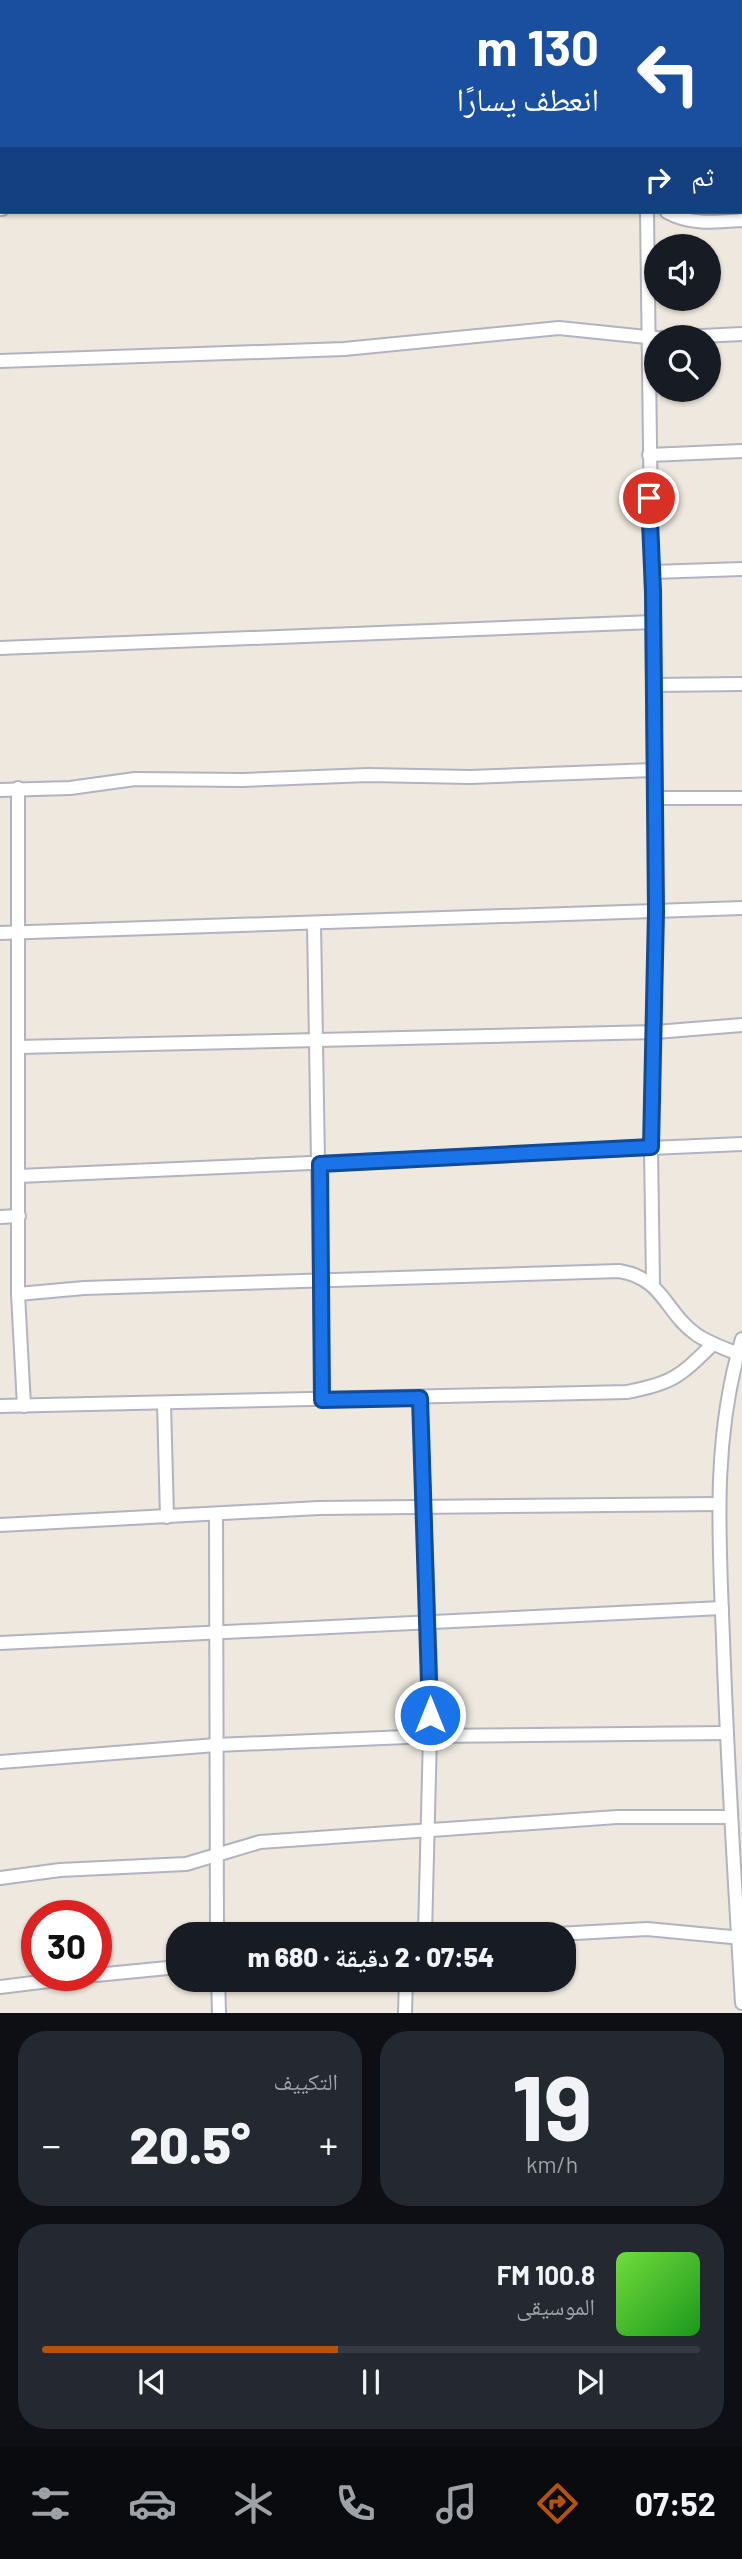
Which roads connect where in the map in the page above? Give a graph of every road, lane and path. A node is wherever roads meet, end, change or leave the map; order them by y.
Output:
1 (647, 214) edge
2 (670, 214) edge
3 (742, 220) edge
4 (654, 325) edge
5 (742, 334) edge
6 (721, 335) edge
7 (644, 337) edge
8 (0, 361) edge
9 (652, 402) edge
10 (742, 451) edge
11 (649, 455) junction
12 (742, 569) edge
13 (652, 572) junction
14 (654, 622) junction
15 (0, 648) edge
16 (742, 684) edge
17 (653, 685) junction
18 (653, 770) junction
19 (18, 788) junction
20 (0, 790) edge
21 (742, 798) edge
22 (655, 799) junction
23 (742, 908) edge
24 (656, 911) junction
25 (314, 923) junction
26 (20, 932) junction
27 (0, 933) edge
28 (742, 1025) edge
29 (656, 1032) junction
30 (317, 1041) junction
31 (18, 1047) junction
32 (742, 1144) edge
33 (651, 1147) junction
34 (320, 1164) junction
35 (19, 1176) junction
36 (19, 1216) junction
37 (0, 1217) edge
38 (321, 1280) junction
39 (653, 1284) junction
40 (18, 1294) junction
41 (742, 1339) edge
42 (713, 1343) junction
43 (738, 1354) junction
44 (420, 1398) junction
45 (322, 1400) junction
46 (164, 1403) junction
47 (0, 1406) edge
48 (24, 1406) junction
49 (718, 1504) junction
50 (426, 1508) junction
51 (216, 1514) junction
52 (167, 1517) junction
53 (0, 1525) edge
54 (722, 1608) junction
55 (428, 1623) junction
56 (217, 1630) junction
57 (0, 1643) edge
58 (726, 1733) junction
59 (430, 1736) junction
60 (216, 1745) junction
61 (0, 1762) edge
62 (730, 1817) junction
63 (427, 1830) junction
64 (217, 1855) junction
65 (0, 1878) edge
66 (217, 1922) edge
67 (425, 1922) edge
68 (576, 1933) edge
69 (740, 1938) edge
70 (166, 1968) edge
71 (112, 1973) edge
72 (21, 1984) edge
73 (0, 1987) edge
74 (218, 1992) edge
75 (405, 1992) edge
76 (742, 2003) edge
77 (219, 2013) edge
78 (404, 2013) edge

1 - 4 street
2 - 3 street
5 - 6 street
7 - 8 street
9 - 11 street
10 - 11 street
11 - 13 street
12 - 13 street
13 - 14 street
14 - 15 street
14 - 17 street
16 - 17 street
17 - 18 street
18 - 19 street
18 - 22 street
19 - 20 street
19 - 26 street
21 - 22 street
22 - 24 street
23 - 24 street
24 - 25 street
24 - 29 street
25 - 26 street
25 - 30 street
26 - 27 street
26 - 31 street
28 - 29 street
29 - 30 street
29 - 33 street
30 - 31 street
30 - 34 street
31 - 35 street
32 - 33 street
33 - 34 street
33 - 39 street
34 - 35 street
34 - 38 street
35 - 36 street
36 - 37 street
36 - 40 street
38 - 39 street
38 - 40 street
38 - 45 street
39 - 42 street
40 - 48 street
41 - 43 street
42 - 43 street
42 - 44 street
43 - 49 street
44 - 45 street
44 - 50 street
45 - 46 street
46 - 48 street
46 - 52 street
47 - 48 street
49 - 50 street
49 - 54 street
50 - 51 street
50 - 55 street
51 - 52 street
51 - 56 street
52 - 53 street
54 - 55 street
54 - 58 street
55 - 56 street
55 - 59 street
56 - 57 street
56 - 60 street
58 - 59 street
58 - 62 street
59 - 60 street
59 - 63 street
60 - 61 street
60 - 64 street
62 - 63 street
62 - 69 street
63 - 64 street
63 - 67 street
64 - 65 street
64 - 66 street
68 - 69 street
69 - 76 street
70 - 71 street
72 - 73 street
74 - 77 street
75 - 78 street

